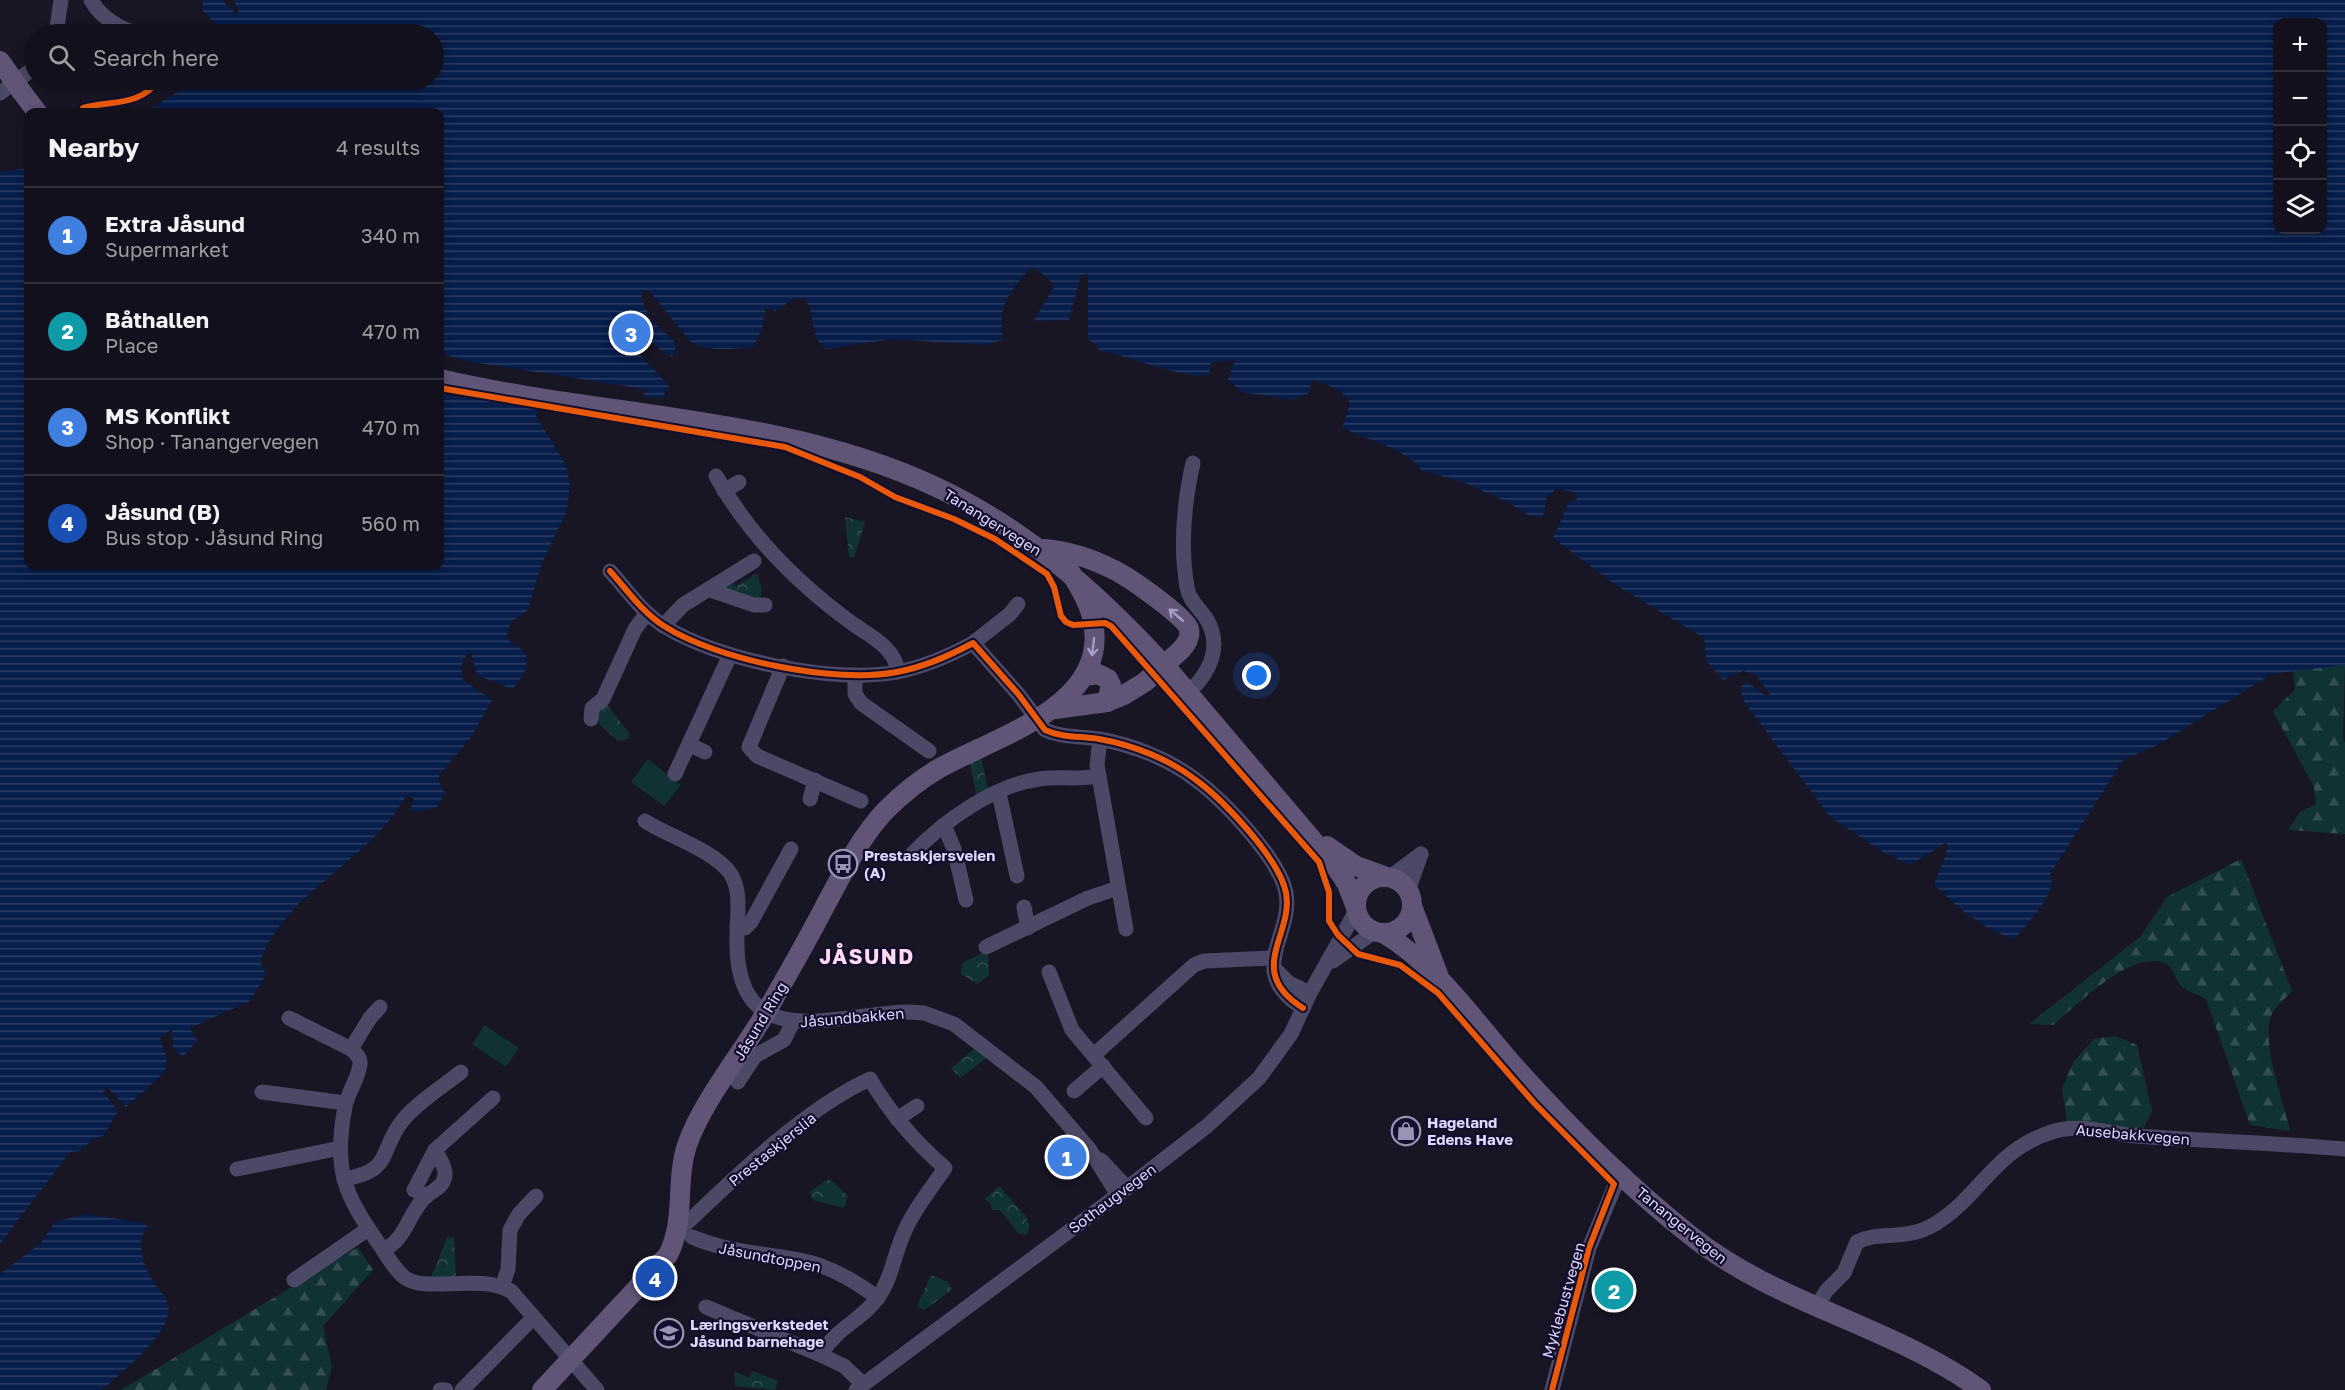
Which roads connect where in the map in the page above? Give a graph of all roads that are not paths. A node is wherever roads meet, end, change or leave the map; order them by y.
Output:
1 (61, 0) edge
2 (91, 0) edge
3 (57, 24) edge
4 (114, 24) edge
5 (0, 61) edge
6 (24, 76) edge
7 (11, 87) edge
8 (33, 108) edge
9 (444, 381) edge
10 (1193, 463) dead end
11 (716, 476) dead end
12 (739, 482) dead end
13 (724, 491) junction
14 (1038, 548) junction
15 (754, 561) dead end
16 (610, 571) dead end
17 (1071, 573) junction
18 (710, 590) junction
19 (1017, 604) dead end
20 (765, 605) dead end
21 (646, 613) junction
22 (663, 626) junction
23 (973, 643) junction
24 (730, 655) junction
25 (783, 666) junction
26 (898, 672) junction
27 (1084, 676) junction
28 (855, 677) junction
29 (1189, 692) junction
30 (1107, 702) junction
31 (1044, 714) junction
32 (591, 719) dead end
33 (1100, 739) junction
34 (690, 745) junction
35 (929, 751) dead end
36 (705, 752) dead end
37 (675, 774) dead end
38 (1099, 776) junction
39 (815, 780) junction
40 (999, 793) junction
41 (810, 799) dead end
42 (861, 801) dead end
43 (645, 821) dead end
44 (1300, 823) junction
45 (944, 825) junction
46 (791, 849) dead end
47 (913, 853) dead end
48 (1017, 876) dead end
49 (1387, 877) junction
50 (1118, 888) junction
51 (1410, 898) junction
52 (966, 900) dead end
53 (1024, 907) dead end
54 (1356, 908) junction
55 (737, 928) junction
56 (1028, 928) junction
57 (1126, 929) dead end
58 (1378, 932) junction
59 (986, 947) dead end
60 (1274, 963) junction
61 (1326, 967) junction
62 (1049, 972) dead end
63 (1441, 982) junction
64 (1310, 993) junction
65 (380, 1007) dead end
66 (1303, 1008) junction
67 (767, 1011) junction
68 (289, 1018) dead end
69 (793, 1022) junction
70 (351, 1049) junction
71 (1099, 1060) junction
72 (461, 1072) dead end
73 (738, 1082) dead end
74 (1074, 1091) dead end
75 (262, 1092) dead end
76 (494, 1098) dead end
77 (345, 1103) junction
78 (917, 1107) dead end
79 (1146, 1118) dead end
80 (897, 1119) junction
81 (340, 1148) junction
82 (2345, 1149) edge
83 (435, 1150) junction
84 (237, 1169) dead end
85 (1620, 1174) junction
86 (344, 1179) junction
87 (1122, 1191) junction
88 (427, 1196) junction
89 (536, 1196) dead end
90 (368, 1229) junction
91 (685, 1231) junction
92 (383, 1250) junction
93 (294, 1280) dead end
94 (502, 1287) junction
95 (878, 1298) junction
96 (706, 1307) dead end
97 (1816, 1307) junction
98 (533, 1318) junction
99 (821, 1355) junction
100 (570, 1360) junction
101 (859, 1387) edge
102 (440, 1390) edge
103 (446, 1390) edge
104 (462, 1390) edge
105 (542, 1390) edge
106 (597, 1390) edge
107 (1552, 1390) edge
108 (1981, 1390) edge

1 - 3 street
2 - 4 street
5 - 7 main road
6 - 7 street
7 - 8 main road
9 - 14 main road, Tanangervegen
10 - 29 street
11 - 13 street
12 - 13 street
13 - 26 street
14 - 17 main road, Tanangervegen
30 -> 14 main road, Jåsund Ring
15 - 18 street
16 - 21 street
17 -> 27 main road, Jåsund Ring
17 - 29 main road, Tanangervegen
18 - 20 street
18 - 22 street
19 - 23 street
21 - 22 street
21 - 32 street
22 - 24 street
23 - 26 street
23 - 31 street
24 - 25 street
24 - 34 street
25 - 28 street
25 - 39 street
26 - 28 street
27 - 30 main road
27 - 31 main road, Jåsund Ring
28 - 35 street
29 - 44 main road, Tanangervegen
30 - 31 main road, Jåsund Ring
31 - 33 street
31 - 67 main road, Jåsund Ring
33 - 38 street
33 - 60 street
34 - 36 street
34 - 37 street
38 - 40 street
38 - 50 street
39 - 41 street
39 - 42 street
40 - 45 street
40 - 48 street
43 - 55 street, Jåsundbakken
44 - 49 main road, Tanangervegen
44 - 54 main road, Tanangervegen
45 - 47 street
45 - 52 street
46 - 55 street
49 - 51 main road
49 - 51 street
49 - 54 main road
50 - 56 street
50 - 57 street
51 - 58 main road
51 - 63 main road, Tanangervegen
53 - 56 street
54 - 58 main road
54 - 61 street, Sothaugvegen
55 - 67 street, Jåsundbakken
56 - 59 street
58 - 61 street, Sothaugvegen
58 - 63 main road, Tanangervegen
60 - 64 street
60 - 66 street
60 - 71 street
61 - 64 street, Sothaugvegen
62 - 71 street
63 - 85 main road, Tanangervegen
64 - 66 street, Sothaugvegen
65 - 70 street
66 - 87 street, Sothaugvegen
67 - 69 street, Jåsundbakken
67 - 91 main road, Jåsund Ring
68 - 70 street
69 - 73 street
69 - 87 street, Jåsundbakken
70 - 77 street
71 - 74 street
71 - 79 street
72 - 86 street
75 - 77 street
76 - 83 street
77 - 81 street
78 - 80 street
80 - 91 street, Prestaskjerslia
80 - 95 street
81 - 84 street
81 - 86 street
82 - 97 street, Ausebakkvegen
83 - 88 street
83 - 88 street
85 - 97 main road, Tanangervegen
85 - 107 street, Myklebustvegen
86 - 90 street
87 - 101 street, Sothaugvegen
88 - 92 street
89 - 94 street
90 - 92 street
90 - 93 street
91 - 95 street, Jåsundtoppen
91 - 100 main road, Jåsund Ring
92 - 94 street
94 - 98 street
95 - 99 street
96 - 99 street
97 - 108 main road, Tanangervegen
98 - 100 street
98 - 104 street
99 - 101 street
100 - 105 main road, Jåsund Ring
100 - 106 street
102 - 103 street

